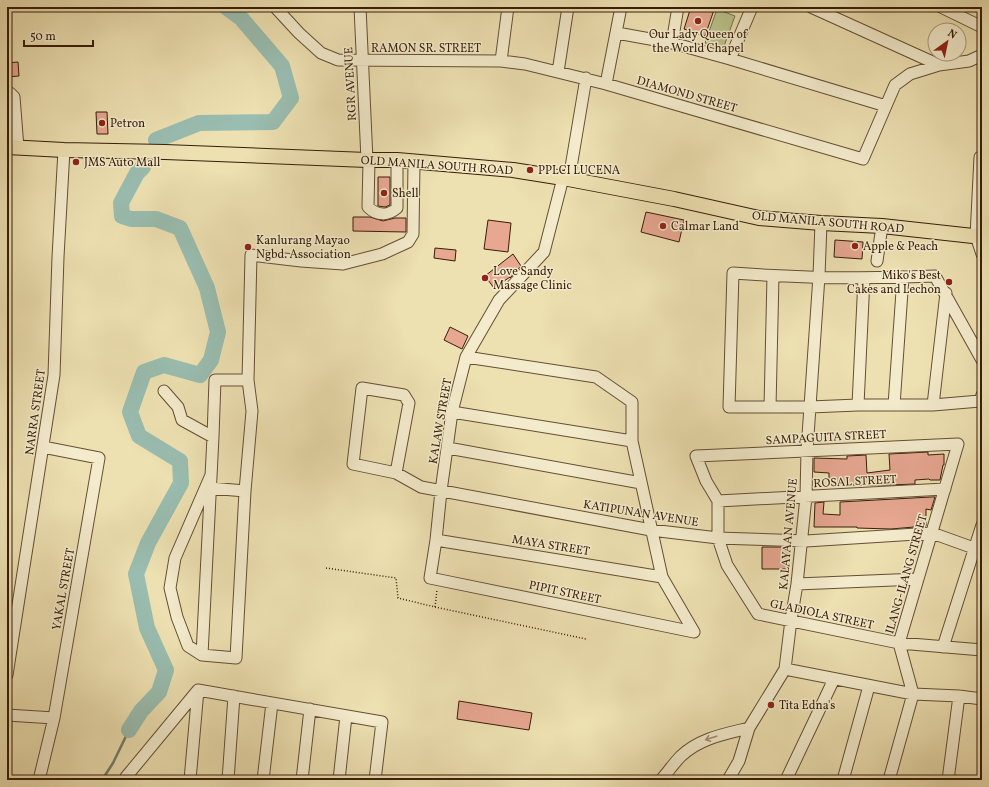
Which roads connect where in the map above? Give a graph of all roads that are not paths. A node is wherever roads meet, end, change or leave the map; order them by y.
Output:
1 (275, 7) edge
2 (360, 7) edge
3 (508, 7) edge
4 (568, 7) edge
5 (622, 7) edge
6 (678, 7) edge
7 (752, 7) edge
8 (811, 7) edge
9 (941, 7) edge
10 (982, 26) edge
11 (617, 33) junction
12 (672, 43) junction
13 (982, 55) edge
14 (730, 59) junction
15 (362, 61) junction
16 (502, 61) junction
17 (939, 65) junction
18 (558, 72) junction
19 (586, 78) junction
20 (606, 84) junction
21 (7, 93) edge
22 (886, 106) junction
23 (13, 147) edge
24 (64, 150) junction
25 (980, 158) dead end
26 (368, 160) junction
27 (397, 160) junction
28 (414, 162) junction
29 (566, 179) junction
30 (821, 223) junction
31 (882, 226) junction
32 (979, 236) edge
33 (982, 254) edge
34 (877, 261) dead end
35 (773, 276) junction
36 (819, 276) junction
37 (864, 278) junction
38 (903, 278) junction
39 (946, 293) junction
40 (466, 357) junction
41 (982, 360) edge
42 (248, 380) junction
43 (164, 391) dead end
44 (982, 395) edge
45 (858, 405) junction
46 (894, 405) junction
47 (933, 405) junction
48 (770, 407) junction
49 (810, 407) junction
50 (452, 412) junction
51 (213, 437) junction
52 (632, 441) junction
53 (958, 444) joint
54 (43, 447) junction
55 (448, 448) junction
56 (807, 450) junction
57 (396, 473) junction
58 (211, 475) junction
59 (641, 483) junction
60 (210, 488) junction
61 (945, 489) junction
62 (245, 491) junction
63 (441, 491) junction
64 (806, 497) junction
65 (718, 501) junction
66 (982, 525) edge
67 (651, 530) junction
68 (932, 534) junction
69 (718, 538) junction
70 (436, 540) junction
71 (802, 541) junction
72 (978, 549) edge
73 (662, 577) junction
74 (434, 579) joint
75 (918, 579) junction
76 (797, 584) junction
77 (791, 620) junction
78 (899, 643) junction
79 (943, 647) junction
80 (982, 650) edge
81 (202, 655) junction
82 (785, 669) junction
83 (7, 675) edge
84 (834, 679) junction
85 (869, 686) junction
86 (198, 690) junction
87 (913, 694) junction
88 (234, 696) junction
89 (960, 696) junction
90 (982, 699) edge
91 (272, 703) junction
92 (310, 709) junction
93 (7, 715) edge
94 (346, 716) junction
95 (54, 718) junction
96 (749, 728) junction
97 (39, 780) edge
98 (125, 780) edge
99 (190, 780) edge
100 (228, 780) edge
101 (263, 780) edge
102 (302, 780) edge
103 (338, 780) edge
104 (375, 780) edge
105 (661, 780) edge
106 (728, 780) edge
107 (786, 780) edge
108 (843, 780) edge
109 (889, 780) edge
110 (948, 780) edge

1 - 15 street, RAMON SR. STREET
2 - 15 street, RGR AVENUE
3 - 16 street
4 - 18 street
5 - 11 street
6 - 12 street
7 - 14 street
8 - 17 street
9 - 10 street
11 - 12 street
11 - 20 street
12 - 14 street
13 - 17 street
14 - 22 street
15 - 16 street, RAMON SR. STREET
15 - 26 street, RGR AVENUE
16 - 18 street, DIAMOND STREET
17 - 22 street
18 - 19 street, DIAMOND STREET
19 - 20 street, DIAMOND STREET
19 - 29 street, KALAW STREET
20 - 22 street, DIAMOND STREET
21 - 23 street
23 - 24 main road, OLD MANILA SOUTH ROAD
24 - 26 main road, OLD MANILA SOUTH ROAD
24 - 54 street, NARRA STREET
25 - 32 street
26 - 27 main road, OLD MANILA SOUTH ROAD
26 - 27 street, RGR AVENUE
27 - 28 main road, OLD MANILA SOUTH ROAD
28 - 29 main road, OLD MANILA SOUTH ROAD
28 - 42 street
29 - 30 main road, OLD MANILA SOUTH ROAD
29 - 40 street, KALAW STREET
30 - 31 main road, OLD MANILA SOUTH ROAD
30 - 36 street, KALAYAAN AVENUE
31 - 32 main road, OLD MANILA SOUTH ROAD
31 - 34 street
32 - 33 street
35 - 36 street
35 - 48 street
35 - 48 street
36 - 37 street
36 - 49 street, KALAYAAN AVENUE
37 - 38 street
37 - 45 street
38 - 39 street
38 - 46 street
39 - 41 street
39 - 47 street
40 - 50 street, KALAW STREET
40 - 52 street
42 - 51 street
42 - 62 street
43 - 51 street
44 - 47 street
45 - 46 street
45 - 49 street
46 - 47 street
48 - 49 street
49 - 56 street, KALAYAAN AVENUE
50 - 52 street
50 - 55 street, KALAW STREET
51 - 58 street
52 - 59 street
53 - 56 street, SAMPAGUITA STREET
53 - 61 street, ILANG-ILANG STREET
54 - 83 street, NARRA STREET
54 - 95 street, YAKAL STREET
55 - 59 street
55 - 63 street, KALAW STREET
56 - 64 street, KALAYAAN AVENUE
56 - 65 street, SAMPAGUITA STREET
57 - 57 street, KATIPUNAN AVENUE
57 - 63 street, KATIPUNAN AVENUE
58 - 60 street
58 - 81 street
59 - 67 street
60 - 62 street
60 - 81 street
61 - 64 street, ROSAL STREET
61 - 68 street, ILANG-ILANG STREET
62 - 81 street
63 - 67 street, KATIPUNAN AVENUE
63 - 70 street, KALAW STREET
64 - 65 street, ROSAL STREET
64 - 71 street, KALAYAAN AVENUE
65 - 69 street, GLADIOLA STREET
66 - 72 street
67 - 69 street, KATIPUNAN AVENUE
67 - 73 street
68 - 71 street, KATIPUNAN AVENUE
68 - 72 street
68 - 75 street, ILANG-ILANG STREET
69 - 71 street, KATIPUNAN AVENUE
69 - 77 street, GLADIOLA STREET
70 - 73 street, MAYA STREET
70 - 74 street, KALAW STREET
71 - 76 street, KALAYAAN AVENUE
72 - 79 street
73 - 74 street, PIPIT STREET
75 - 76 street
75 - 78 street, ILANG-ILANG STREET
76 - 77 street, KALAYAAN AVENUE
77 - 78 street, GLADIOLA STREET
77 - 82 street, KALAYAAN AVENUE
78 - 79 street, GLADIOLA STREET
78 - 87 street, ILANG-ILANG STREET
79 - 80 street, GLADIOLA STREET
82 - 84 street
82 - 96 street, KALAYAAN AVENUE
84 - 85 street
84 - 107 street
85 - 87 street
85 - 108 street
86 - 88 street
86 - 98 street
86 - 99 street
87 - 89 street
87 - 109 street
88 - 91 street
88 - 100 street
89 - 90 street
89 - 110 street
91 - 92 street
91 - 101 street
92 - 94 street
92 - 102 street
93 - 95 street
94 - 103 street
94 - 104 street
95 - 97 street, YAKAL STREET
96 -> 105 street
96 - 106 street, KALAYAAN AVENUE

